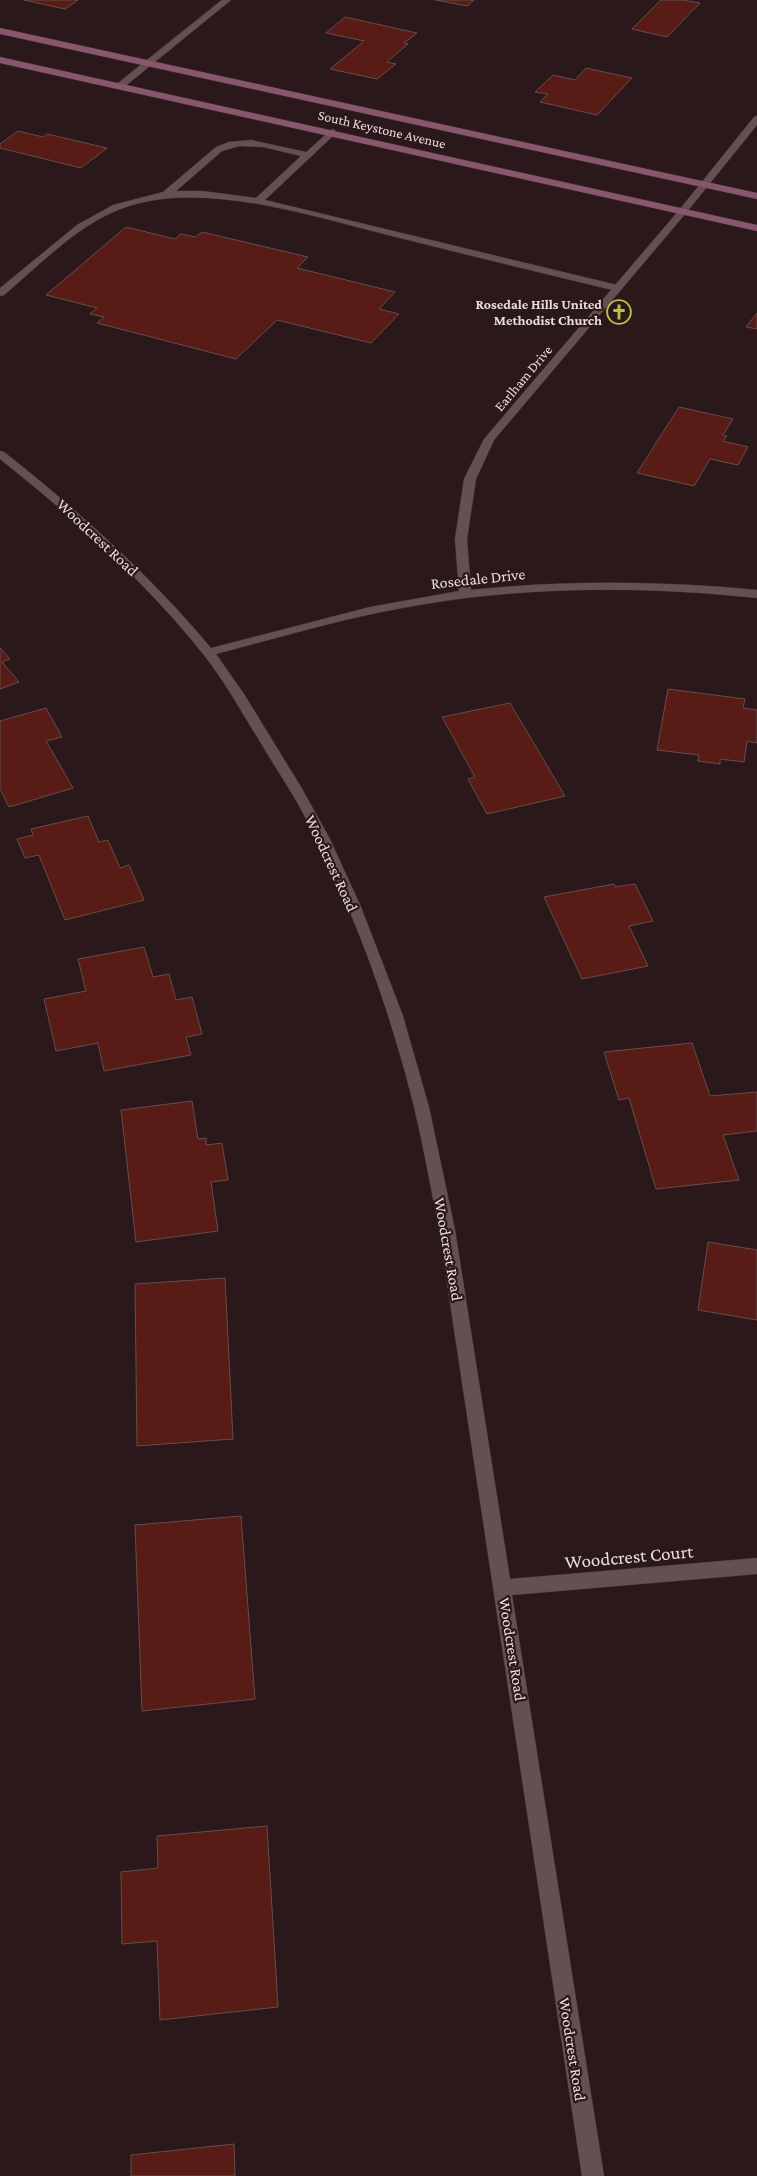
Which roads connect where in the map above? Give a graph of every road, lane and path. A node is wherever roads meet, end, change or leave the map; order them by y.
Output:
1 (227, 0) edge
2 (0, 31) edge
3 (0, 60) edge
4 (149, 63) junction
5 (120, 86) junction
6 (757, 119) edge
7 (332, 132) junction
8 (308, 155) junction
9 (704, 184) junction
10 (164, 196) junction
11 (757, 196) edge
12 (258, 201) junction
13 (683, 211) junction
14 (757, 228) edge
15 (618, 288) junction
16 (0, 293) edge
17 (0, 454) edge
18 (465, 594) junction
19 (757, 594) edge
20 (208, 652) junction
21 (757, 1566) edge
22 (504, 1588) junction
23 (593, 2176) edge

1 - 4 street
2 - 4 main road, South Keystone Avenue
3 - 5 main road, South Keystone Avenue
4 - 5 street
4 - 9 main road, South Keystone Avenue
5 - 7 main road, South Keystone Avenue
6 - 9 street, Earlham Drive
7 - 8 street
7 - 13 main road, South Keystone Avenue
8 - 10 street
8 - 12 street
9 - 11 main road, South Keystone Avenue
9 - 13 street, Earlham Drive
10 - 12 street
10 - 16 street
12 - 15 street
13 - 14 main road, South Keystone Avenue
13 - 15 street, Earlham Drive
15 - 18 street, Earlham Drive
17 - 20 street, Woodcrest Road
18 - 19 street, Rosedale Drive
18 - 20 street, Rosedale Drive
20 - 22 street, Woodcrest Road
21 - 22 street, Woodcrest Court
22 - 23 street, Woodcrest Road

